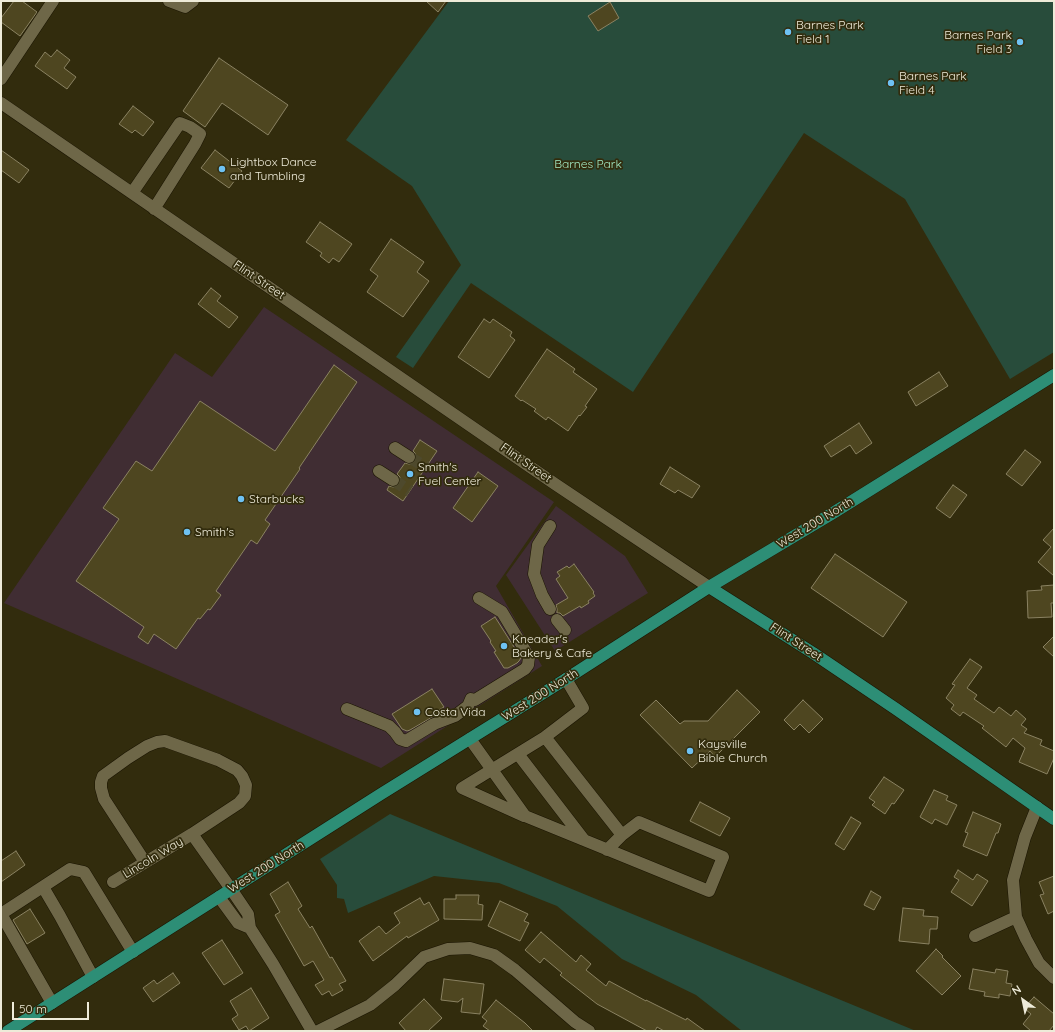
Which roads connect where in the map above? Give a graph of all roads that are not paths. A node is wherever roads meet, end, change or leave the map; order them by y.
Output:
1 (53, 1) edge
2 (169, 1) edge
3 (189, 4) edge
4 (1, 79) edge
5 (1, 103) edge
6 (132, 193) junction
7 (154, 209) junction
8 (1054, 375) edge
9 (395, 448) dead end
10 (409, 457) tunnel mouth
11 (379, 471) dead end
12 (393, 480) tunnel mouth
13 (550, 526) dead end
14 (709, 587) junction
15 (479, 598) dead end
16 (550, 609) dead end
17 (557, 620) dead end
18 (565, 630) dead end
19 (566, 679) junction
20 (346, 709) dead end
21 (545, 737) junction
22 (470, 739) junction
23 (518, 754) junction
24 (492, 769) junction
25 (1037, 807) junction
26 (525, 816) junction
27 (1054, 819) edge
28 (192, 834) junction
29 (622, 835) junction
30 (584, 840) junction
31 (607, 850) junction
32 (145, 862) junction
33 (113, 882) dead end
34 (43, 887) junction
35 (231, 889) junction
36 (219, 897) junction
37 (1, 914) edge
38 (1016, 917) junction
39 (250, 928) junction
40 (974, 936) dead end
41 (133, 952) junction
42 (93, 977) junction
43 (1054, 978) edge
44 (52, 1003) junction
45 (8, 1031) edge
46 (312, 1031) edge
47 (318, 1031) edge
48 (589, 1031) edge

1 - 4 street
2 - 3 street
5 - 6 street, Flint Street
6 - 7 street, Flint Street
6 - 7 street
7 - 14 street, Flint Street
8 - 14 main road, West 200 North
9 - 10 street
11 - 12 street
13 - 16 street
14 - 19 main road, West 200 North
14 - 25 main road, Flint Street
15 - 20 street
17 - 18 street
19 - 21 street
19 - 22 main road, West 200 North
21 - 23 street
21 - 29 street
22 - 24 street
22 - 35 main road, West 200 North
23 - 24 street
23 - 30 street
24 - 26 street
24 - 26 street
25 - 27 main road, Flint Street
25 - 38 street
26 - 30 street
28 - 32 street, Lincoln Way
28 - 32 street, Lincoln Way
28 - 35 street, Lincoln Way
29 - 31 street
29 - 31 street
30 - 31 street
32 - 33 street, Lincoln Way
34 - 37 street
34 - 41 street
34 - 42 street
35 - 36 main road, West 200 North
35 - 39 street, Lincoln Way
36 - 39 street
36 - 41 main road, West 200 North
37 - 44 street
38 - 40 street
38 - 43 street
39 - 46 street
41 - 42 main road, West 200 North
42 - 44 main road, West 200 North
44 - 45 main road, West 200 North
47 - 48 street

